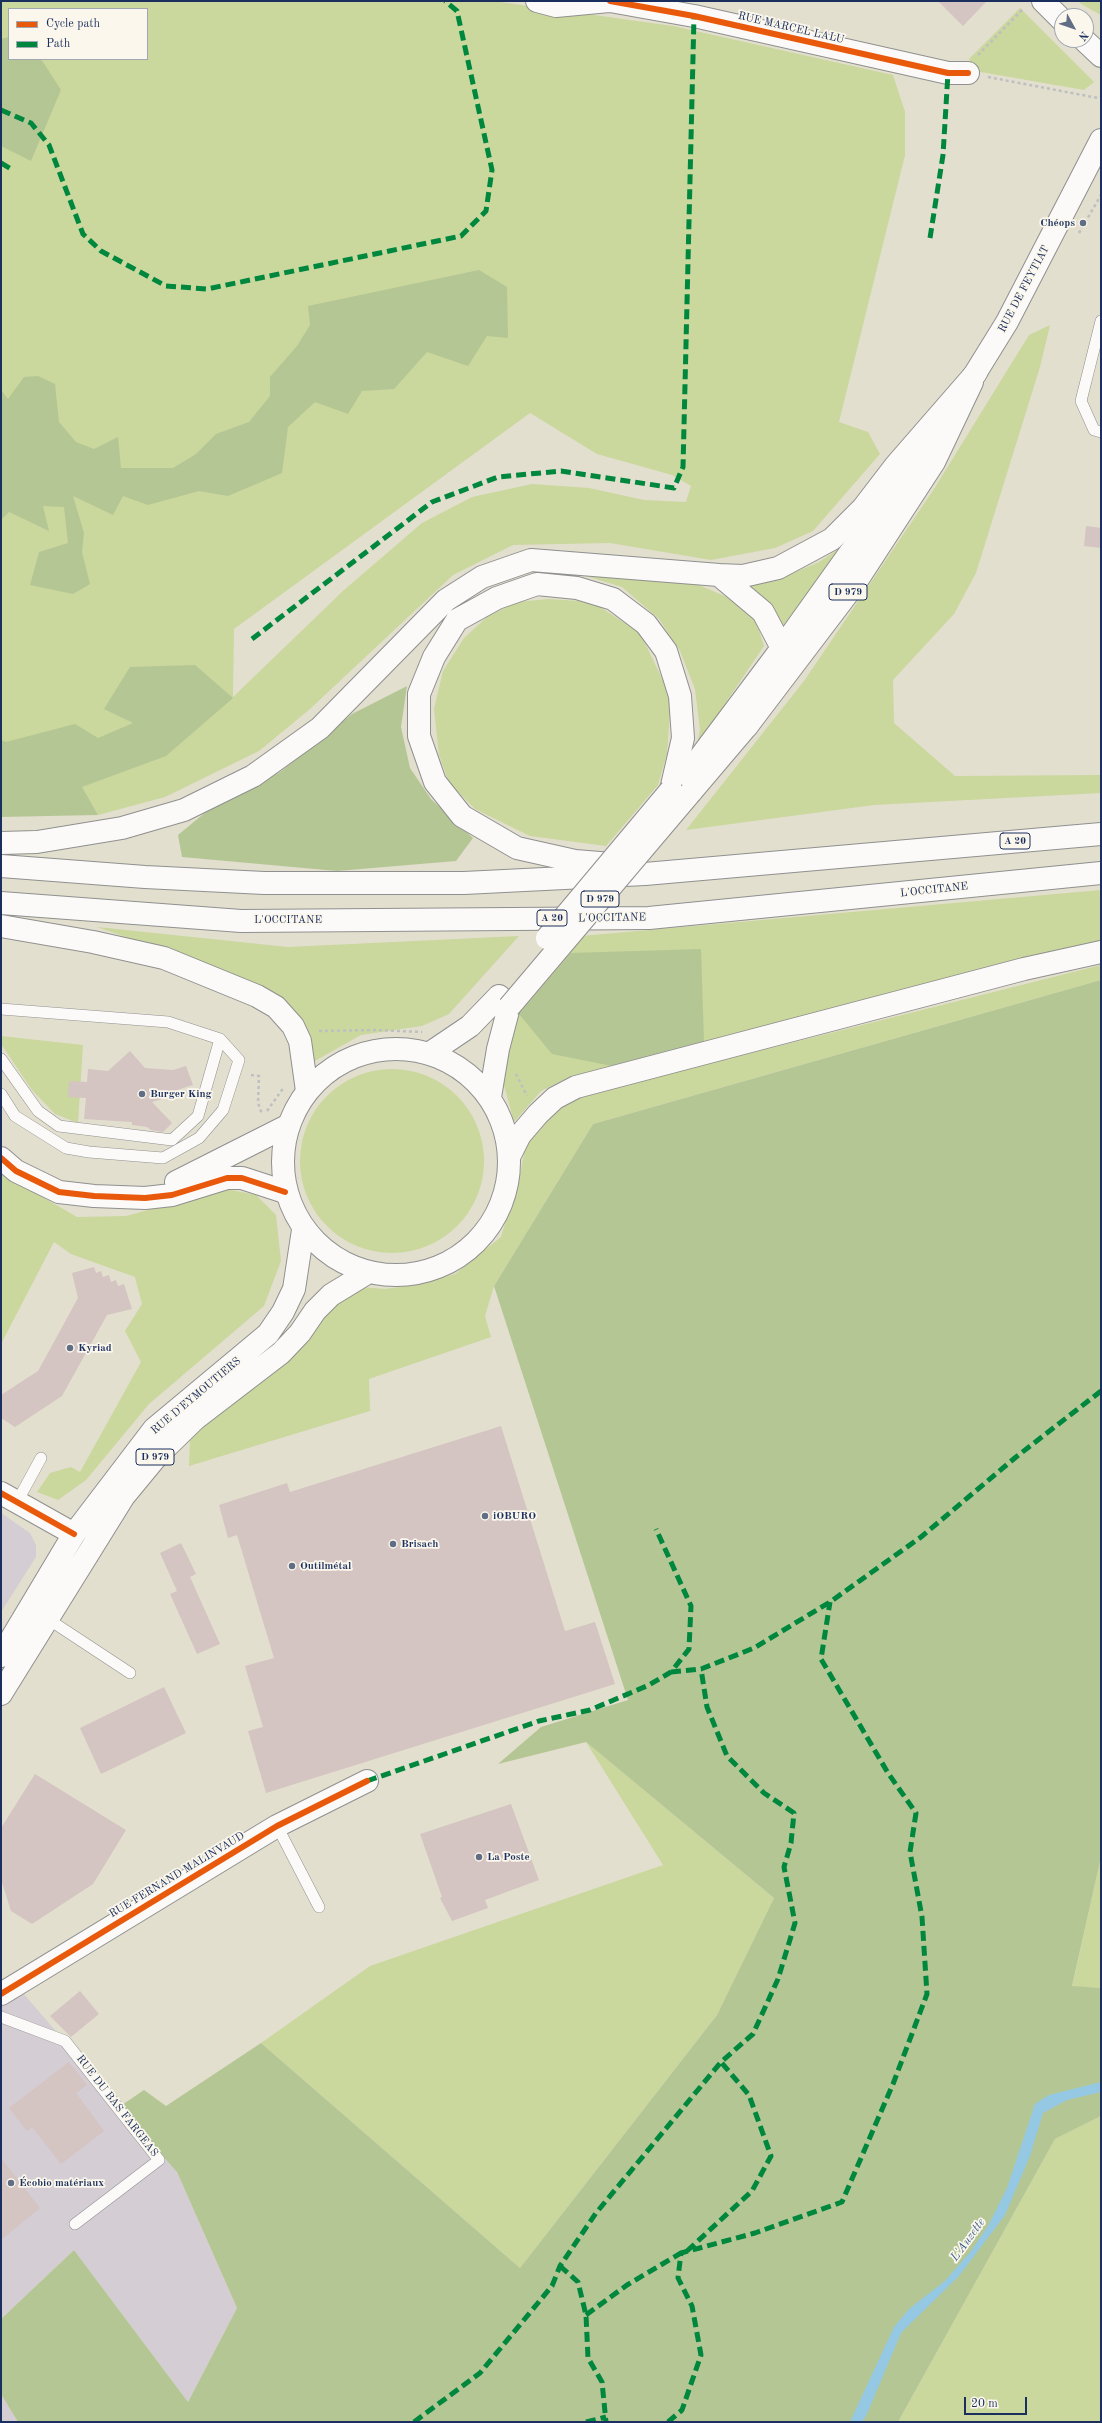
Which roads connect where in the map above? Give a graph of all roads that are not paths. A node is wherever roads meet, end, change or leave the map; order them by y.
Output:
1 (537, 1) edge
2 (610, 1) edge
3 (1034, 4) edge
4 (1054, 15) edge
5 (1092, 48) edge
6 (1101, 56) edge
7 (968, 73) road end
8 (1101, 140) edge
9 (1101, 321) edge
10 (976, 373) junction
11 (1101, 432) edge
12 (719, 575) junction
13 (782, 648) junction
14 (747, 726) junction
15 (681, 791) junction
16 (1101, 834) edge
17 (1, 843) edge
18 (1, 866) edge
19 (679, 870) junction
20 (1101, 873) edge
21 (1, 903) edge
22 (1, 926) edge
23 (1101, 952) edge
24 (504, 1002) junction
25 (1, 1009) edge
26 (220, 1040) junction
27 (430, 1053) junction
28 (1, 1059) edge
29 (307, 1091) junction
30 (1, 1094) edge
31 (490, 1097) junction
32 (287, 1126) junction
33 (510, 1155) junction
34 (1, 1158) edge
35 (285, 1192) junction
36 (145, 1198) junction
37 (303, 1230) junction
38 (367, 1273) junction
39 (41, 1458) dead end
40 (9, 1498) edge
41 (74, 1534) junction
42 (48, 1619) junction
43 (1, 1656) edge
44 (130, 1673) dead end
45 (1, 1694) edge
46 (367, 1781) dead end
47 (277, 1826) junction
48 (319, 1908) dead end
49 (1, 1994) edge
50 (1, 2017) edge
51 (75, 2224) dead end

1 - 2 main road, RUE MARCEL LALU
2 - 7 main road, RUE MARCEL LALU
3 - 4 main road
5 - 6 main road
8 - 10 main road, RUE DE FEYTIAT / D 979
9 - 11 lane
10 - 12 main road
10 - 13 main road, D 979
10 - 14 main road, D 979
12 - 13 main road
12 - 17 main road
13 - 14 main road
13 - 15 main road, D 979
14 - 15 main road, D 979
15 - 19 main road
15 - 24 main road, D 979, bridge
16 - 19 main road, A 20
18 - 19 main road, A 20
20 - 21 main road, L'OCCITANE / A 20
22 - 29 main road
23 - 33 main road
24 - 27 main road, D 979
24 - 31 main road, D 979
25 - 26 lane
26 - 28 lane
26 - 30 lane
27 - 29 main road
27 - 31 main road
29 - 32 main road
31 - 33 main road
32 - 35 main road
32 - 36 main road
33 - 38 main road
34 - 36 main road
35 - 36 main road
35 - 37 main road
37 - 38 main road
37 - 41 main road, RUE D'EYMOUTIERS / D 979
38 - 42 main road, D 979
39 - 40 lane
40 - 41 main road
41 - 43 main road, RUE D'EYMOUTIERS / D 979
42 - 44 lane
42 - 45 main road, D 979
46 - 47 main road, RUE FERNAND MALINVAUD
47 - 48 lane
47 - 49 main road, RUE FERNAND MALINVAUD
50 - 51 lane, RUE DU BAS FARGEAS

